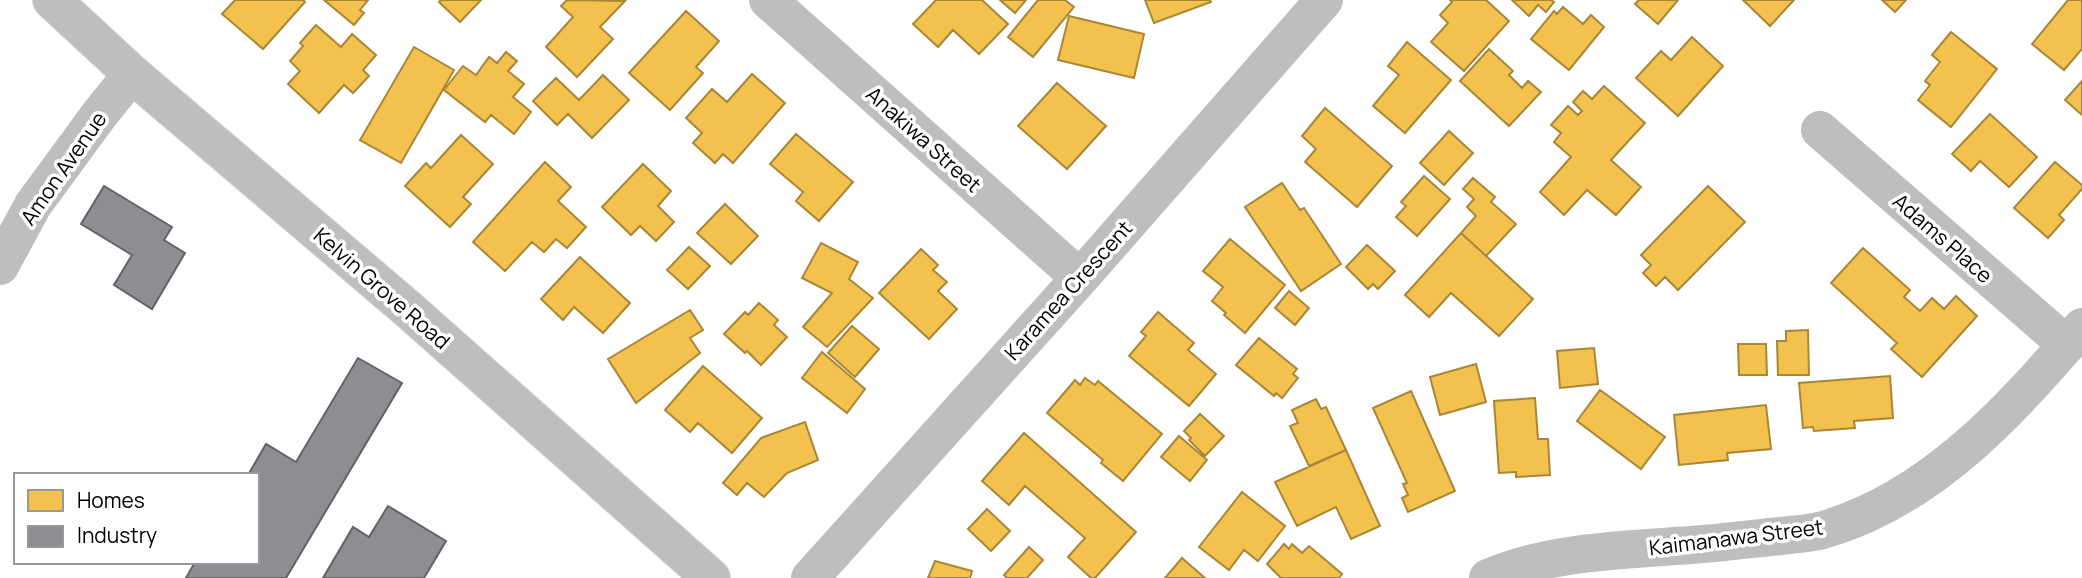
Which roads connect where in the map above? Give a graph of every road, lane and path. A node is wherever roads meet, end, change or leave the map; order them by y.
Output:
1 (51, 0) edge
2 (768, 0) edge
3 (1324, 0) edge
4 (132, 74) junction
5 (1820, 130) dead end
6 (0, 266) edge
7 (1080, 278) junction
8 (2075, 336) edge
9 (711, 578) edge
10 (810, 578) edge
11 (1488, 578) edge

1 - 4 street, Kelvin Grove Road
2 - 7 street, Anakiwa Street
3 - 7 street, Karamea Crescent
4 - 6 street, Amon Avenue
4 - 9 street, Kelvin Grove Road
5 - 8 street, Adams Place
7 - 10 street, Karamea Crescent
8 - 11 street, Kaimanawa Street

